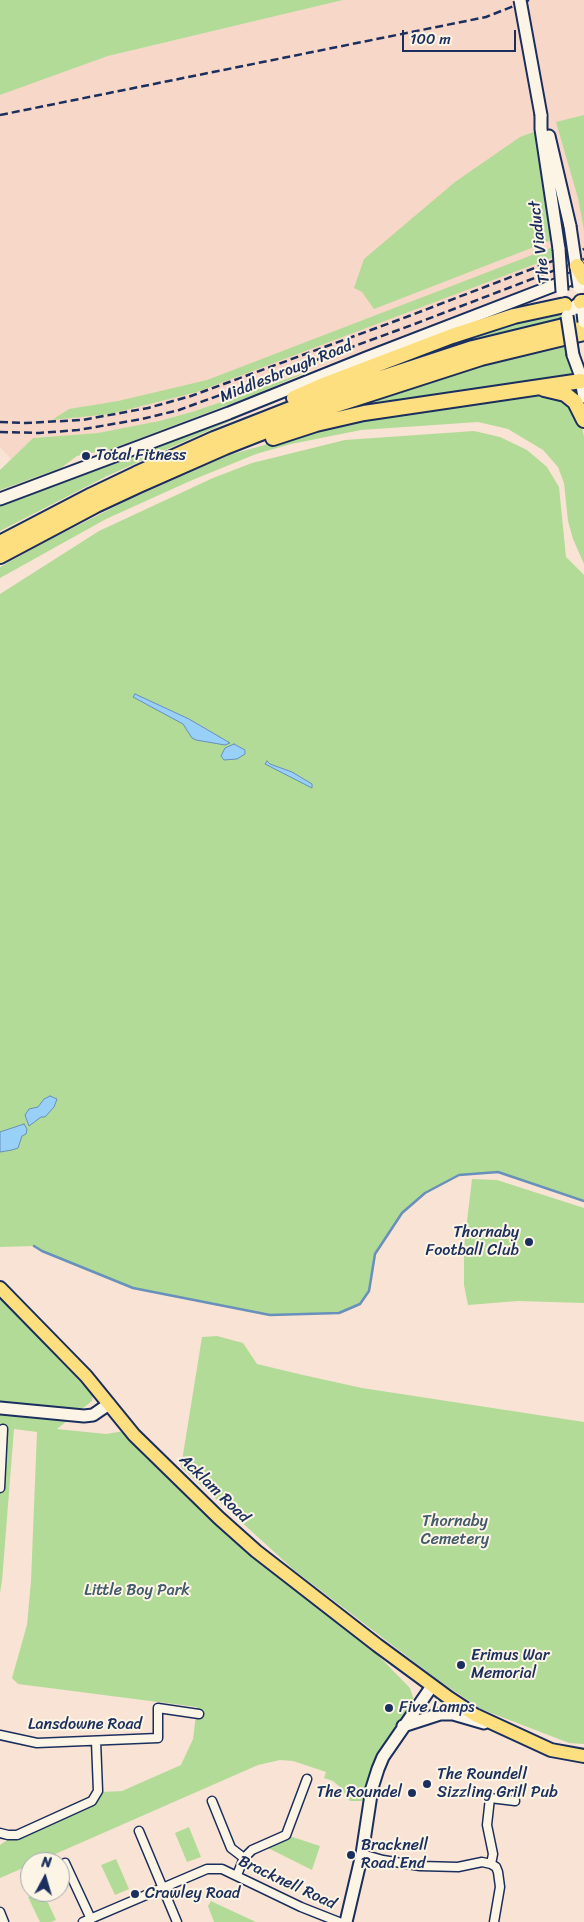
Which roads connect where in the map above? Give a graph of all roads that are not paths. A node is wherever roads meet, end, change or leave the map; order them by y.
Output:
1 (520, 0) edge
2 (541, 115) junction
3 (581, 276) edge
4 (575, 308) edge
5 (584, 333) edge
6 (582, 379) edge
7 (538, 388) junction
8 (584, 397) edge
9 (584, 420) edge
10 (214, 440) junction
11 (184, 465) junction
12 (0, 499) edge
13 (0, 543) edge
14 (0, 556) edge
15 (0, 1288) edge
16 (109, 1404) junction
17 (0, 1408) edge
18 (3, 1429) dead end
19 (1, 1443) edge
20 (0, 1488) edge
21 (432, 1686) junction
22 (199, 1714) dead end
23 (403, 1726) junction
24 (500, 1727) junction
25 (0, 1735) edge
26 (96, 1741) junction
27 (584, 1756) edge
28 (307, 1779) dead end
29 (212, 1801) dead end
30 (515, 1801) dead end
31 (139, 1831) dead end
32 (0, 1832) edge
33 (362, 1854) junction
34 (244, 1858) junction
35 (491, 1864) junction
36 (237, 1875) junction
37 (70, 1876) edge
38 (162, 1889) junction
39 (0, 1912) edge
40 (87, 1920) edge
41 (4, 1922) edge
42 (177, 1922) edge
43 (339, 1922) edge
44 (346, 1922) edge
45 (494, 1922) edge

1 - 2 street, The Viaduct, bridge
2 - 3 street, The Viaduct, bridge
2 - 4 street, The Viaduct, bridge
3 - 4 street, The Viaduct
3 - 12 street, Middlesbrough Road
4 - 6 street
4 - 10 highway
4 - 10 highway
5 - 11 highway
6 - 7 highway
6 - 8 street
7 - 9 highway
7 - 11 highway
10 - 13 highway
11 - 14 highway
15 - 16 main road, Acklam Road
16 - 17 street
16 - 21 main road, Acklam Road
18 - 19 street
19 - 20 street
21 - 23 street
21 - 24 main road, Acklam Road
22 - 26 street, Lansdowne Road
23 - 24 street
23 - 33 street
24 - 27 main road, Acklam Road
25 - 26 street, Lansdowne Road
26 - 32 street
28 - 34 street
29 - 34 street
30 - 35 street
31 - 38 street
33 - 35 street
33 - 44 street
34 - 36 street
35 - 45 street
36 - 38 street, Bracknell Road
36 - 43 street, Bracknell Road
37 - 40 street
38 - 40 street, Bracknell Road
38 - 42 street
39 - 41 street

